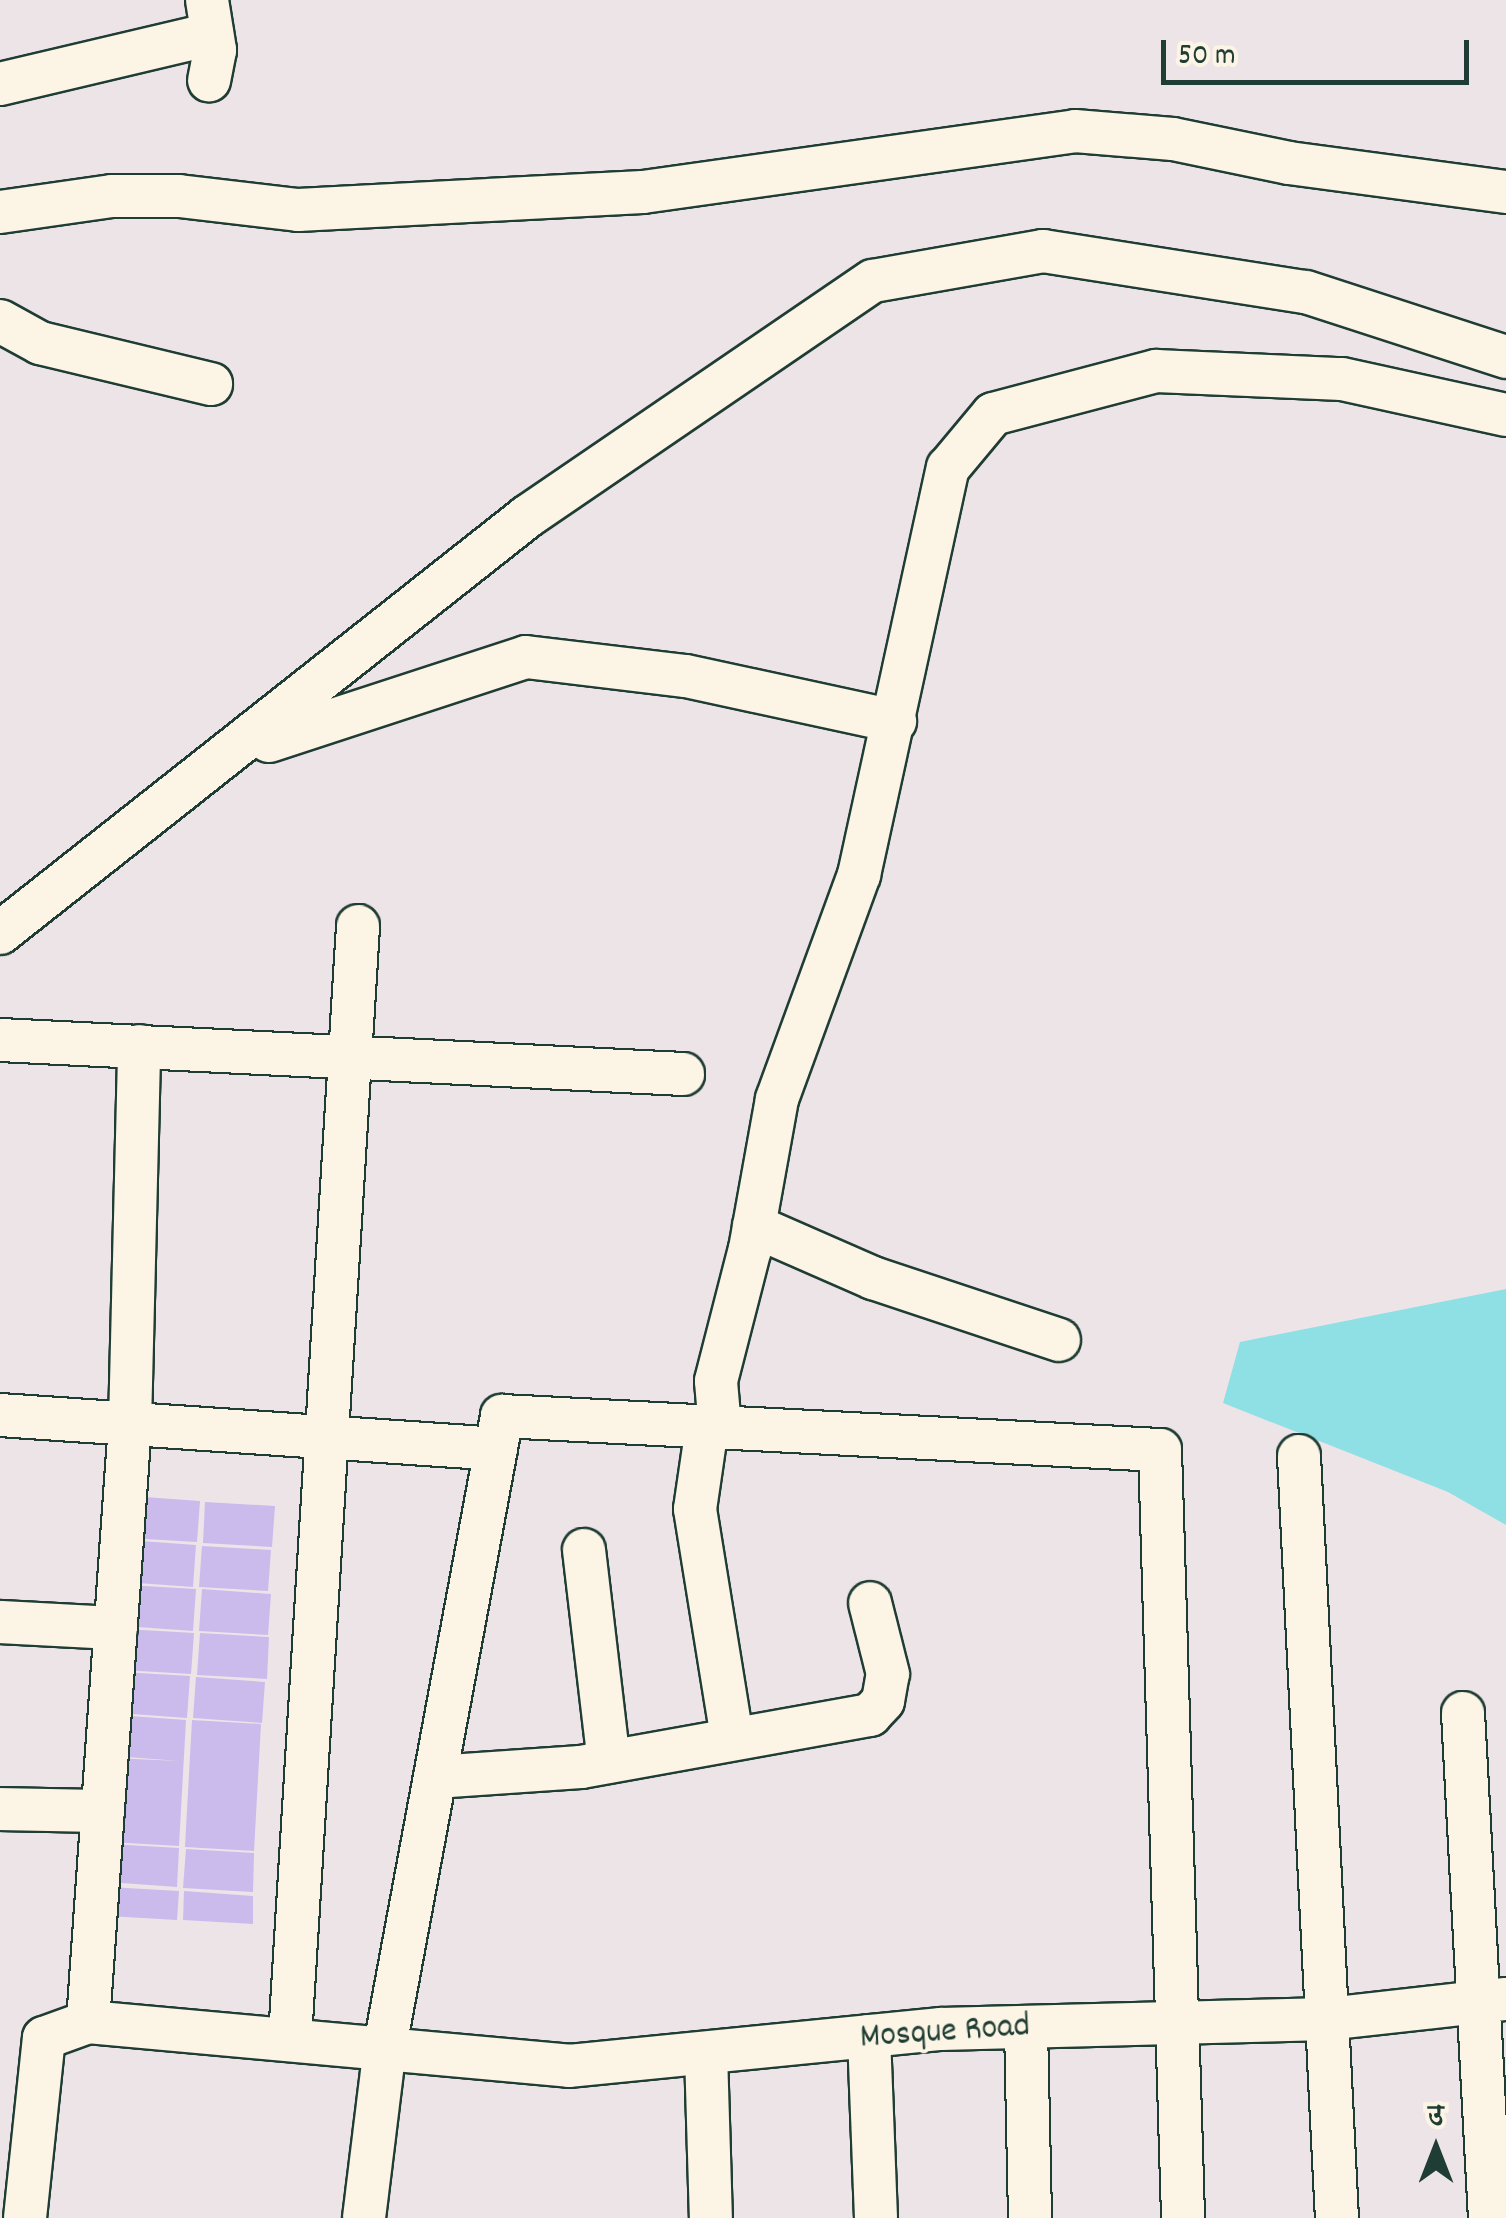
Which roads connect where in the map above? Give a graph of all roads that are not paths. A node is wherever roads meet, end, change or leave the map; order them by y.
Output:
1 (210, 17) edge
2 (209, 80) dead end
3 (0, 84) edge
4 (1506, 192) edge
5 (0, 212) edge
6 (0, 321) edge
7 (1506, 358) edge
8 (210, 384) dead end
9 (1506, 415) edge
10 (894, 721) junction
11 (224, 760) junction
12 (358, 926) dead end
13 (0, 933) edge
14 (0, 1040) edge
15 (139, 1046) junction
16 (350, 1057) junction
17 (683, 1074) dead end
18 (754, 1226) junction
19 (1059, 1340) dead end
20 (0, 1414) edge
21 (130, 1424) junction
22 (714, 1427) junction
23 (322, 1436) junction
24 (496, 1449) junction
25 (1299, 1456) dead end
26 (584, 1550) dead end
27 (870, 1603) dead end
28 (0, 1622) edge
29 (116, 1628) junction
30 (1463, 1714) dead end
31 (732, 1737) junction
32 (609, 1762) junction
33 (434, 1777) junction
34 (0, 1808) edge
35 (103, 1811) junction
36 (1491, 2000) edge
37 (1327, 2019) junction
38 (88, 2022) junction
39 (1173, 2023) junction
40 (1026, 2027) junction
41 (869, 2036) junction
42 (290, 2038) junction
43 (385, 2046) junction
44 (706, 2053) junction
45 (24, 2218) edge
46 (364, 2218) edge
47 (711, 2218) edge
48 (876, 2218) edge
49 (1030, 2218) edge
50 (1182, 2218) edge
51 (1336, 2218) edge
52 (1490, 2218) edge

1 - 2 street
1 - 3 street
4 - 5 street
6 - 8 street
7 - 11 street
9 - 10 street
10 - 11 street
10 - 18 street
11 - 13 street
12 - 16 street
14 - 15 street
15 - 16 street
15 - 21 street
16 - 17 street
16 - 23 street
18 - 19 street
18 - 22 street
20 - 21 street
21 - 23 street
21 - 29 street
22 - 24 street
22 - 31 street
22 - 39 street
23 - 24 street
23 - 42 street
24 - 33 street
25 - 37 street
26 - 32 street
27 - 31 street
28 - 29 street
29 - 35 street
30 - 36 street
31 - 32 street
32 - 33 street
33 - 43 street
34 - 35 street
35 - 38 street
36 - 37 street, Mosque Road
36 - 52 street
37 - 39 street, Mosque Road
37 - 51 street
38 - 42 street, Mosque Road
38 - 45 street
39 - 40 street, Mosque Road
39 - 50 street
40 - 41 street, Mosque Road
40 - 49 street
41 - 44 street, Mosque Road
41 - 48 street
42 - 43 street, Mosque Road
43 - 44 street, Mosque Road
43 - 46 street
44 - 47 street

